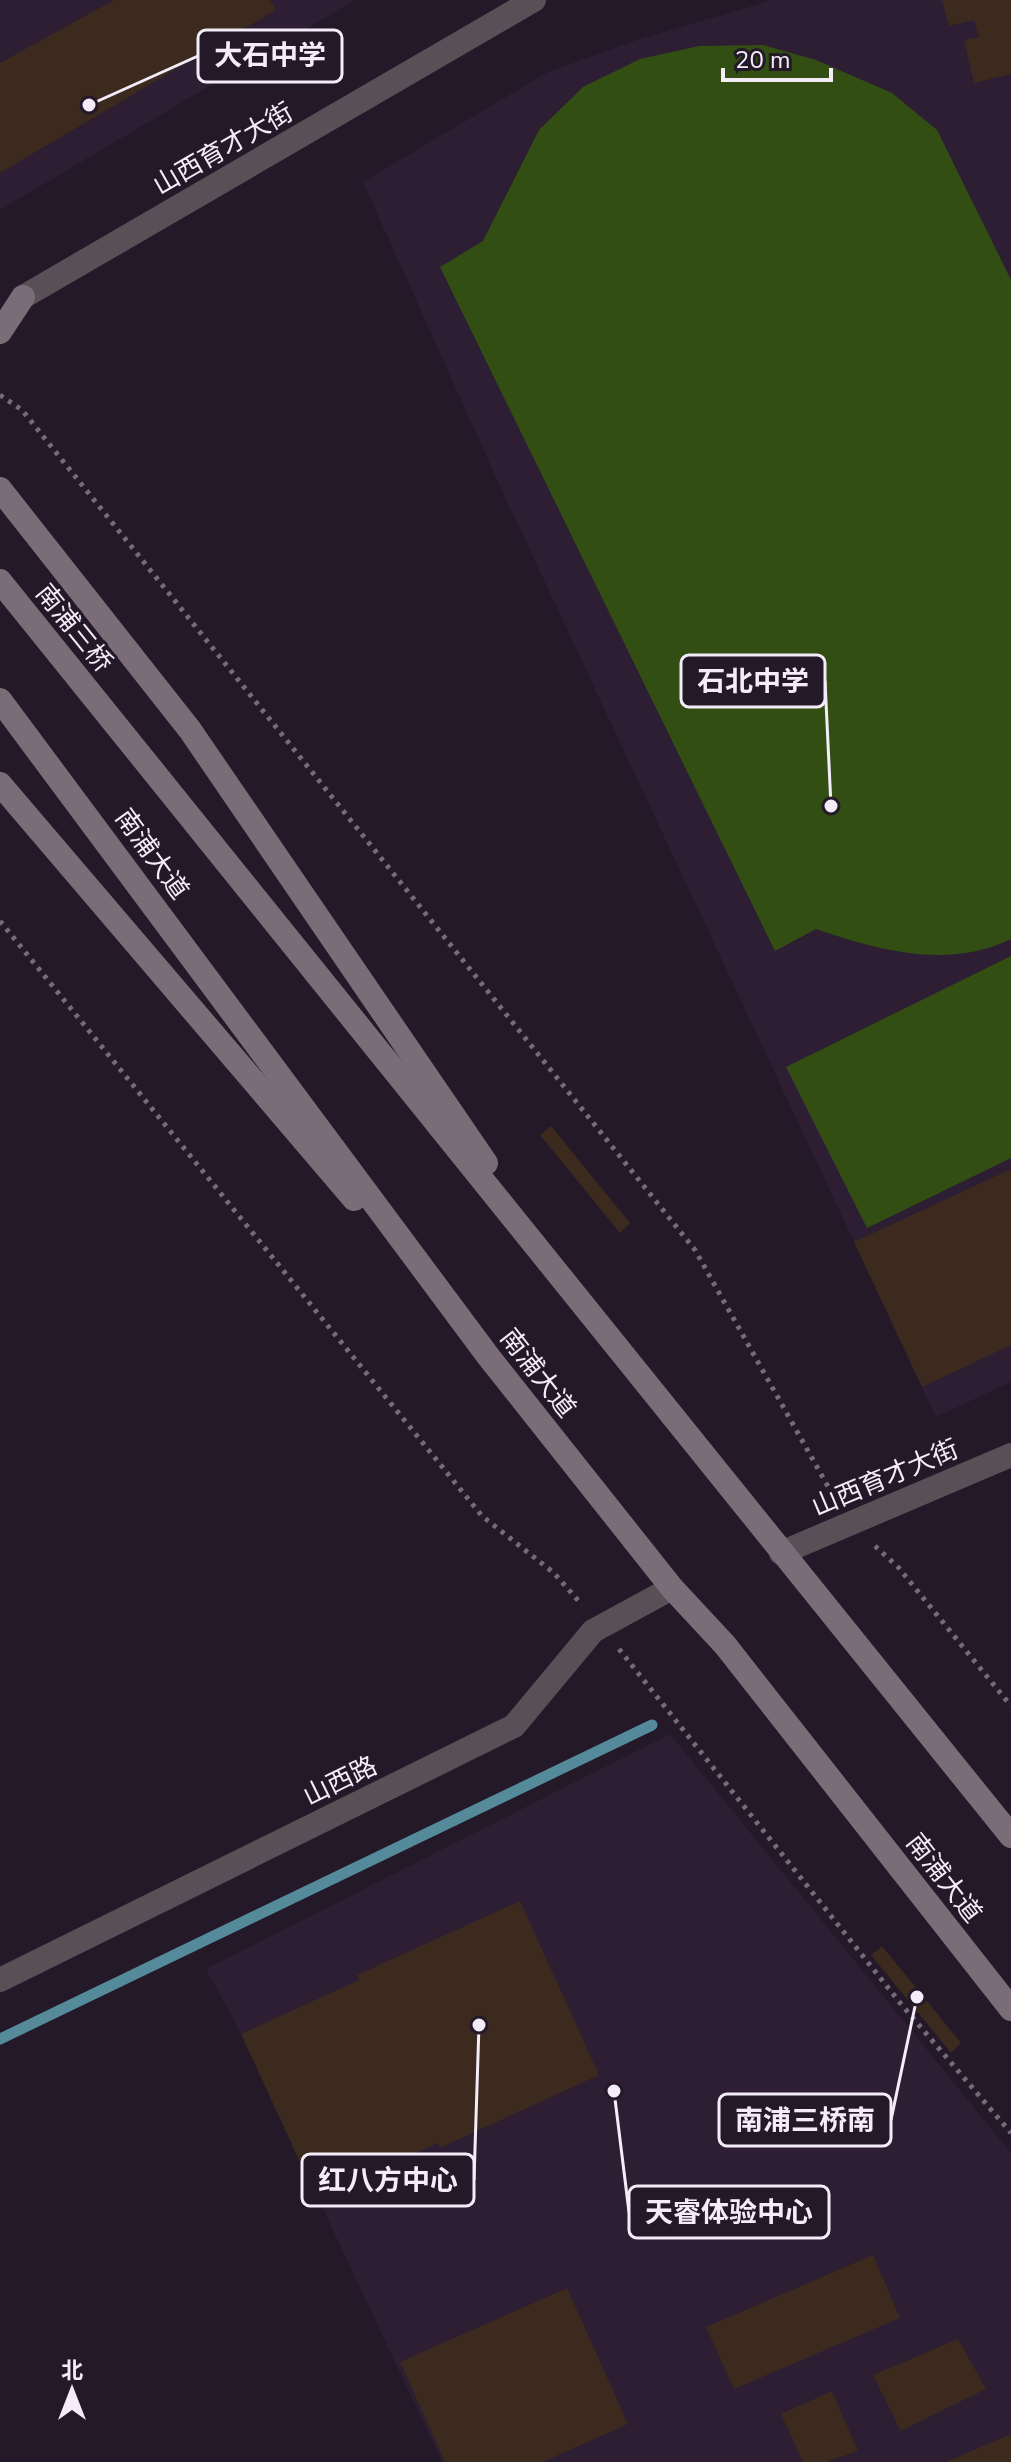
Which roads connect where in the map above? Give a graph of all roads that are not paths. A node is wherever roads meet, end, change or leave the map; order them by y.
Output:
1 (534, 0) edge
2 (12, 301) edge
3 (0, 332) edge
4 (0, 489) edge
5 (0, 581) edge
6 (0, 700) edge
7 (105, 710) joint
8 (0, 784) edge
9 (593, 1320) junction
10 (488, 1356) junction
11 (1011, 1455) edge
12 (781, 1553) junction
13 (672, 1588) junction
14 (1011, 1836) edge
15 (0, 1980) edge
16 (1011, 2009) edge

1 - 2 street, 山西育才大街
2 - 3 main road
4 - 9 main road
5 - 7 main road, 南浦三桥
6 - 10 main road, 南浦大道
7 - 9 main road, 南浦大道
8 - 10 main road
9 - 12 main road, 南浦大道
10 - 13 main road, 南浦大道
11 - 12 street, 山西育才大街
12 - 14 main road, 南浦大道
13 - 15 street, 山西路
13 - 16 main road, 南浦大道

